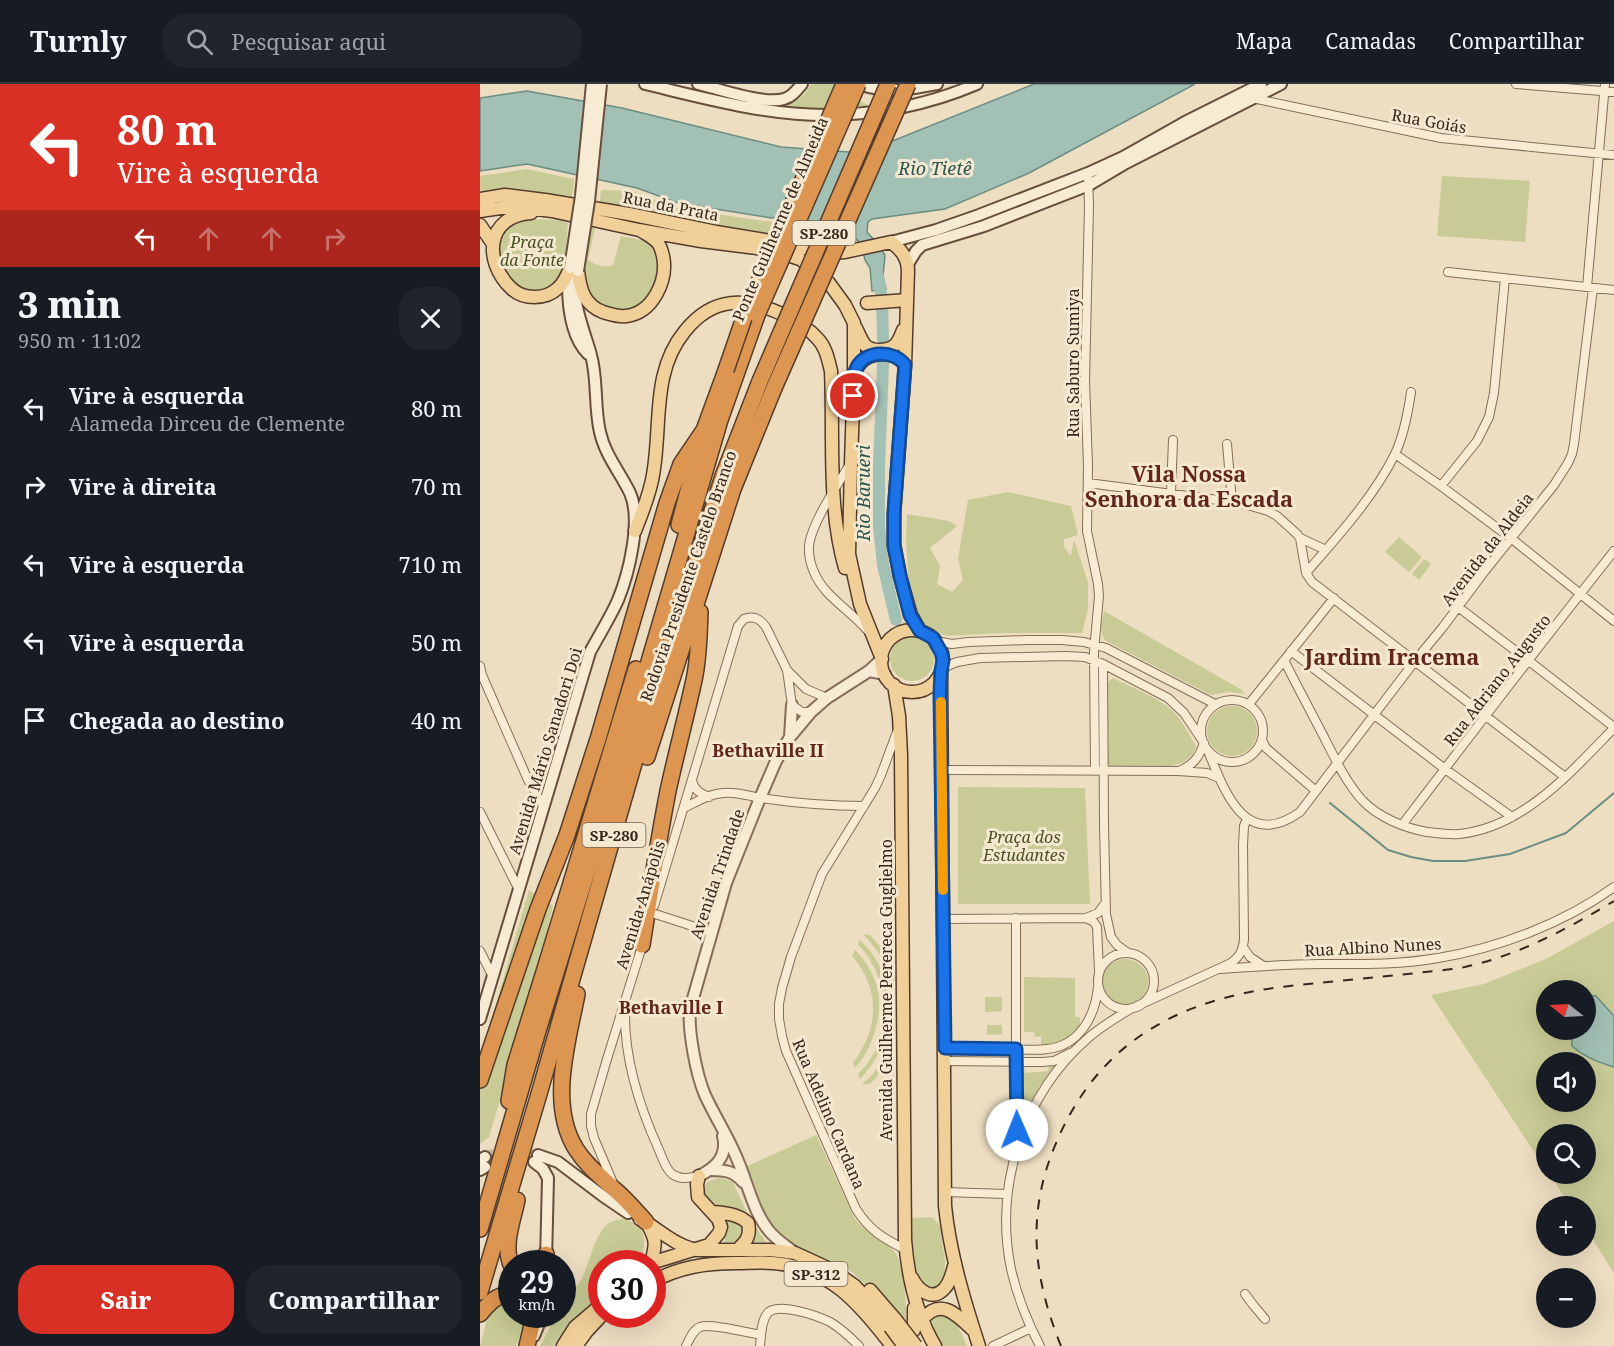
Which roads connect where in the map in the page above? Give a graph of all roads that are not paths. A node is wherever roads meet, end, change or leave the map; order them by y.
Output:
1 (592, 84) edge
2 (601, 84) edge
3 (645, 84) edge
4 (698, 84) edge
5 (802, 84) edge
6 (846, 84) edge
7 (859, 84) edge
8 (888, 84) edge
9 (908, 84) edge
10 (937, 84) edge
11 (977, 84) edge
12 (1261, 84) edge
13 (1281, 84) edge
14 (1516, 84) edge
15 (1605, 88) edge
16 (1614, 92) edge
17 (1243, 94) junction
18 (1254, 99) junction
19 (836, 114) junction
20 (1599, 154) junction
21 (1614, 155) edge
22 (1088, 173) junction
23 (1089, 185) junction
24 (480, 199) edge
25 (480, 210) edge
26 (552, 211) junction
27 (480, 225) edge
28 (639, 230) junction
29 (889, 243) junction
30 (493, 244) junction
31 (908, 264) junction
32 (574, 270) junction
33 (1448, 272) dead end
34 (1505, 278) junction
35 (1590, 287) junction
36 (1614, 290) edge
37 (901, 300) junction
38 (867, 303) dead end
39 (906, 320) junction
40 (854, 323) junction
41 (905, 365) junction
42 (731, 370) junction
43 (854, 375) junction
44 (1411, 392) dead end
45 (704, 430) junction
46 (1173, 440) dead end
47 (1227, 444) dead end
48 (1395, 454) junction
49 (850, 463) junction
50 (1088, 483) junction
51 (1441, 486) junction
52 (834, 491) junction
53 (1171, 493) junction
54 (1232, 502) junction
55 (635, 531) junction
56 (1300, 538) junction
57 (1512, 539) junction
58 (1326, 550) junction
59 (700, 551) junction
60 (1614, 551) edge
61 (1306, 573) junction
62 (701, 592) junction
63 (1580, 595) junction
64 (1334, 598) junction
65 (1458, 608) junction
66 (1614, 621) edge
67 (869, 628) junction
68 (920, 631) junction
69 (936, 641) junction
70 (1094, 644) junction
71 (1291, 651) junction
72 (882, 659) junction
73 (1094, 660) junction
74 (1284, 660) junction
75 (1529, 661) junction
76 (1415, 662) junction
77 (1103, 664) junction
78 (480, 666) edge
79 (941, 669) junction
80 (787, 670) junction
81 (869, 671) junction
82 (885, 674) junction
83 (481, 678) edge
84 (894, 685) junction
85 (827, 698) junction
86 (1215, 704) junction
87 (1249, 704) junction
88 (792, 705) junction
89 (811, 712) junction
90 (1486, 714) junction
91 (1373, 715) junction
92 (1614, 727) edge
93 (898, 730) junction
94 (790, 737) junction
95 (1262, 740) junction
96 (1205, 744) junction
97 (1337, 764) junction
98 (1445, 769) junction
99 (942, 770) junction
100 (1095, 771) junction
101 (1104, 771) junction
102 (1178, 771) junction
103 (1565, 777) junction
104 (1219, 778) junction
105 (692, 782) junction
106 (1316, 791) junction
107 (709, 796) junction
108 (759, 798) junction
109 (842, 806) junction
110 (864, 806) junction
111 (544, 807) junction
112 (684, 808) junction
113 (480, 812) edge
114 (1512, 817) junction
115 (1247, 819) junction
116 (852, 824) junction
117 (1402, 825) junction
118 (1614, 887) edge
119 (519, 890) junction
120 (582, 890) junction
121 (1105, 901) junction
122 (652, 912) junction
123 (1016, 918) junction
124 (1086, 918) junction
125 (943, 919) junction
126 (587, 929) junction
127 (711, 932) junction
128 (642, 945) junction
129 (1243, 947) junction
130 (480, 951) edge
131 (1128, 953) junction
132 (1263, 965) junction
133 (1219, 969) junction
134 (544, 972) junction
135 (1099, 972) junction
136 (493, 977) junction
137 (580, 979) junction
138 (1154, 981) junction
139 (1098, 987) junction
140 (1173, 989) junction
141 (626, 1000) junction
142 (483, 1001) edge
143 (1135, 1007) junction
144 (480, 1019) edge
145 (945, 1048) junction
146 (1016, 1049) junction
147 (1076, 1050) junction
148 (944, 1061) junction
149 (1015, 1062) junction
150 (480, 1080) edge
151 (539, 1094) junction
152 (719, 1125) junction
153 (1020, 1138) junction
154 (485, 1166) edge
155 (711, 1170) junction
156 (699, 1176) junction
157 (747, 1187) junction
158 (616, 1190) junction
159 (944, 1192) junction
160 (1007, 1194) junction
161 (713, 1212) junction
162 (483, 1213) edge
163 (628, 1213) joint
164 (646, 1222) junction
165 (480, 1229) edge
166 (508, 1250) edge
167 (545, 1250) edge
168 (654, 1250) edge
169 (697, 1250) junction
170 (736, 1250) junction
171 (906, 1250) junction
172 (795, 1252) junction
173 (666, 1259) edge
174 (955, 1264) junction
175 (909, 1272) junction
176 (666, 1276) edge
177 (480, 1292) edge
178 (1245, 1294) dead end
179 (498, 1297) edge
180 (480, 1314) edge
181 (588, 1316) edge
182 (1265, 1319) dead end
183 (918, 1325) junction
184 (532, 1328) edge
185 (537, 1328) edge
186 (588, 1328) edge
187 (1031, 1328) junction
188 (974, 1331) junction
189 (891, 1333) edge
190 (761, 1335) junction
191 (529, 1346) edge
192 (563, 1346) edge
193 (576, 1346) edge
194 (686, 1346) edge
195 (760, 1346) edge
196 (859, 1346) edge
197 (903, 1346) edge
198 (916, 1346) edge
199 (935, 1346) edge
200 (979, 1346) edge
201 (993, 1346) edge
202 (1040, 1346) edge

1 - 32 main road, bridge
2 - 32 main road, bridge
3 - 19 main road
4 - 5 main road
6 - 19 main road
6 - 42 highway, Rodovia Presidente Castelo Branco, bridge
7 - 10 main road
7 - 42 highway, Ponte Guilherme de Almeida / SP-280, bridge
8 - 59 highway, Rodovia Presidente Castelo Branco / SP-280, bridge
9 - 62 highway, Rodovia Presidente Castelo Branco, bridge
11 - 19 main road
12 - 17 main road
13 - 18 main road
14 - 15 street
15 - 16 street
15 - 20 street, Avenida da Aldeia
17 - 18 street, Rua Goiás
17 - 22 main road
18 - 20 street, Rua Goiás
18 - 23 main road
20 - 21 street, Rua Goiás
20 - 35 street, Avenida da Aldeia
22 - 23 street, Rua Saburo Sumiya
22 - 29 main road
23 - 31 main road
23 - 50 street, Rua Saburo Sumiya
24 - 29 main road, Rua da Prata
25 - 26 main road, Rua da Prata
26 - 28 main road, Rua da Prata
26 - 30 main road
27 - 30 main road
28 - 32 main road
28 - 40 main road, Rua da Prata
29 - 31 main road
30 - 32 main road
31 - 37 main road
32 - 55 main road, Avenida Mário Sanadori Doi
33 - 34 street
34 - 35 street
34 - 51 street
35 - 36 street
35 - 57 street, Avenida da Aldeia
37 - 38 main road
37 - 39 main road
39 - 40 main road
39 - 41 main road
40 - 43 main road
41 - 43 main road
41 - 68 main road
42 - 45 highway, Rodovia Presidente Castelo Branco
42 - 120 highway, Rodovia Presidente Castelo Branco / SP-280
43 - 49 main road
44 - 48 street
45 - 134 highway, Rodovia Presidente Castelo Branco
45 - 150 highway
46 - 53 street
47 - 54 street
48 - 51 street
48 - 58 street
49 - 52 street
49 - 67 main road
50 - 53 street
50 - 70 street, Rua Saburo Sumiya
51 - 57 street
52 - 55 main road
52 - 67 main road
52 - 67 street
53 - 54 street
54 - 56 street
55 - 111 main road, Avenida Mário Sanadori Doi
56 - 58 street
56 - 61 street
57 - 63 street
57 - 65 street, Avenida da Aldeia
58 - 61 street
59 - 62 highway
59 - 126 highway, Rodovia Presidente Castelo Branco / SP-280
60 - 63 street, Rua Adriano Augusto
61 - 64 street
62 - 128 highway
62 - 137 highway, Rodovia Presidente Castelo Branco
63 - 66 street
63 - 75 street, Rua Adriano Augusto
64 - 71 street
64 - 76 street
65 - 75 street
65 - 76 street, Avenida da Aldeia
67 - 72 main road
68 - 69 main road
68 - 72 main road
69 - 70 street
69 - 79 main road
70 - 73 street, Rua Saburo Sumiya
70 - 86 street
71 - 74 street
71 - 91 street
72 - 81 main road, Avenida Trindade
72 - 82 main road
73 - 77 street
73 - 79 street
73 - 100 street, Rua Saburo Sumiya
74 - 87 street
74 - 97 street
75 - 90 street, Rua Adriano Augusto
75 - 92 street
76 - 90 street
76 - 91 street, Avenida da Aldeia
77 - 96 street
77 - 101 street
78 - 83 street
79 - 84 main road
79 - 99 main road
80 - 85 street
80 - 88 street
80 - 105 street, Avenida Anápolis
81 - 82 main road
81 - 85 main road, Avenida Trindade
82 - 84 main road
83 - 111 street
84 - 93 main road, Avenida Guilherme Perereca Guglielmo
85 - 89 main road, Avenida Trindade
86 - 87 street
86 - 96 street
87 - 95 street
88 - 89 street
88 - 94 main road
89 - 94 main road, Avenida Trindade
90 - 98 street, Rua Adriano Augusto
90 - 103 street
91 - 97 street, Avenida da Aldeia
91 - 98 street
92 - 103 street
93 - 110 street, Rua Adelino Cardana
93 - 171 main road, Avenida Guilherme Perereca Guglielmo
94 - 108 main road, Avenida Trindade
95 - 96 street
95 - 106 street
96 - 102 street
96 - 104 street
97 - 106 street, Avenida da Aldeia
97 - 117 street
98 - 114 street
98 - 117 street, Rua Adriano Augusto
99 - 100 street
99 - 125 main road
100 - 101 street
101 - 102 street
101 - 121 street
102 - 104 street
103 - 114 street
104 - 115 street
105 - 107 street
105 - 112 street, Avenida Anápolis
106 - 115 street, Avenida da Aldeia
107 - 108 street
107 - 112 street
108 - 109 street
108 - 127 main road, Avenida Trindade
109 - 110 street
109 - 116 street
110 - 116 street, Rua Adelino Cardana
111 - 119 main road, Avenida Mário Sanadori Doi
112 - 122 street, Avenida Anápolis
113 - 119 street
114 - 117 street
115 - 129 street
116 - 171 street, Rua Adelino Cardana
118 - 132 street, Rua Albino Nunes
119 - 136 main road, Avenida Mário Sanadori Doi
120 - 134 highway, Rodovia Presidente Castelo Branco
120 - 154 highway, Rodovia Presidente Castelo Branco / SP-280
121 - 124 street
121 - 131 street
122 - 127 street
122 - 128 street, Avenida Anápolis
123 - 124 street
123 - 125 street
123 - 146 street
124 - 135 street
125 - 145 main road
126 - 137 highway
126 - 151 highway, Rodovia Presidente Castelo Branco / SP-280
127 - 152 main road, Avenida Trindade
128 - 141 street, Avenida Anápolis
129 - 132 street
129 - 133 street
130 - 136 street
131 - 135 street
131 - 138 street
132 - 133 street, Rua Albino Nunes
133 - 140 street
134 - 154 highway, Rodovia Presidente Castelo Branco
135 - 139 street
136 - 142 main road, Avenida Mário Sanadori Doi
137 - 151 highway, Rodovia Presidente Castelo Branco
137 - 158 highway
138 - 140 street
138 - 143 street
139 - 143 street
139 - 146 street
140 - 143 street
141 - 156 street
141 - 158 street, Avenida Anápolis
142 - 144 main road, Avenida Mário Sanadori Doi
143 - 147 street
145 - 146 street
145 - 148 main road
146 - 149 street
147 - 149 street
147 - 153 street
148 - 149 street
148 - 159 main road
149 - 153 street
151 - 166 highway
151 - 177 highway, Rodovia Presidente Castelo Branco / SP-280
152 - 155 main road
152 - 157 main road
153 - 160 street
154 - 162 highway, Rodovia Presidente Castelo Branco / SP-280
155 - 156 main road
155 - 157 main road
156 - 161 main road
157 - 172 main road
158 - 164 highway
159 - 160 street
159 - 174 main road
160 - 187 street
161 - 169 main road
161 - 170 main road
162 - 165 highway, Rodovia Presidente Castelo Branco / SP-280
163 - 164 main road, SP-312
163 - 167 main road
164 - 168 main road
164 - 169 main road, SP-312
169 - 170 main road, SP-312
169 - 173 main road, SP-312
170 - 172 main road, SP-312
171 - 175 main road, Avenida Guilherme Perereca Guglielmo
172 - 189 main road
174 - 175 main road
174 - 188 main road
175 - 183 main road, Avenida Guilherme Perereca Guglielmo
176 - 189 main road, SP-312
178 - 182 street
179 - 180 highway
181 - 192 main road
183 - 188 main road
183 - 197 street
183 - 199 main road
184 - 191 highway
185 - 191 main road
186 - 193 main road
187 - 201 street
187 - 202 street
188 - 200 main road
189 - 197 main road, bridge
189 - 198 main road, SP-312, bridge
190 - 194 street
190 - 195 street
190 - 196 street

